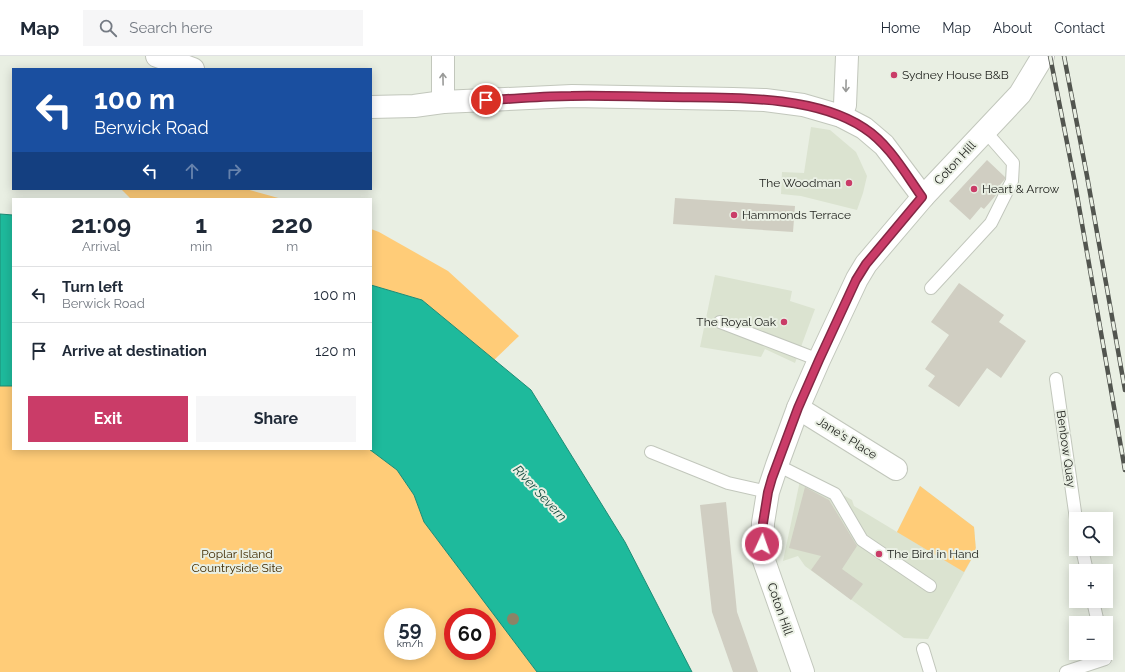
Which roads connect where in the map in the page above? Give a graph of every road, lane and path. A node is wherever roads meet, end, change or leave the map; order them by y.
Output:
1 (157, 56) edge
2 (443, 56) edge
3 (847, 56) edge
4 (1044, 56) edge
5 (189, 68) edge
6 (444, 102) junction
7 (372, 107) edge
8 (841, 116) junction
9 (985, 131) junction
10 (922, 197) junction
11 (931, 288) dead end
12 (720, 322) dead end
13 (819, 360) junction
14 (1056, 379) dead end
15 (798, 408) junction
16 (651, 452) dead end
17 (777, 465) junction
18 (896, 469) dead end
19 (768, 492) junction
20 (1075, 512) edge
21 (930, 586) dead end
22 (923, 649) dead end
23 (1102, 660) edge
24 (802, 672) edge
25 (930, 672) edge
26 (1066, 672) edge

1 - 5 main road
6 -> 2 main road
3 -> 8 main road
4 - 9 main road, Coton Hill
6 - 7 main road
6 - 8 main road
8 - 10 main road
9 - 10 main road, Coton Hill
9 - 11 lane
10 - 13 main road, Coton Hill
12 - 13 lane
13 - 15 main road, Coton Hill
14 - 20 lane, Benbow Quay
15 - 17 main road, Coton Hill
15 - 18 main road, Jane's Place
16 - 19 lane
17 - 19 main road, Coton Hill
17 - 21 lane
19 - 24 main road, Coton Hill
22 - 25 lane
23 - 26 lane

